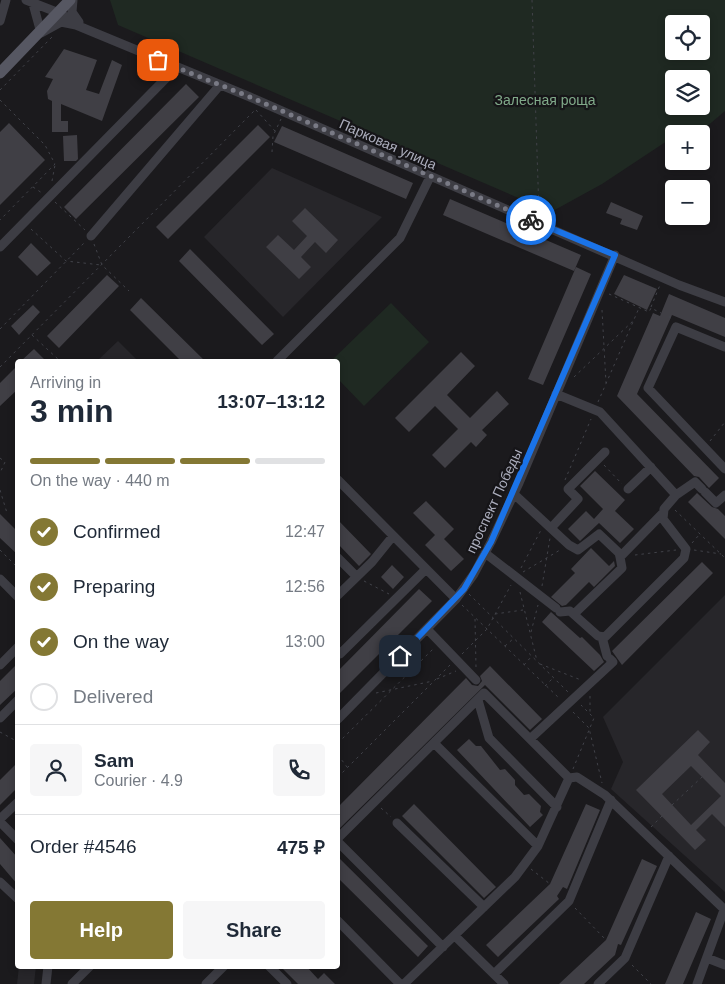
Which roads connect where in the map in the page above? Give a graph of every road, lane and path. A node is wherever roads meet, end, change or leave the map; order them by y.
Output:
1 (6, 0) edge
2 (71, 0) edge
3 (532, 0) edge
4 (30, 1) edge
5 (59, 13) junction
6 (0, 21) edge
7 (88, 30) junction
8 (41, 33) junction
9 (56, 34) dead end
10 (176, 68) junction
11 (0, 73) edge
12 (220, 85) junction
13 (0, 90) edge
14 (0, 100) edge
15 (257, 106) junction
16 (284, 113) junction
17 (275, 132) junction
18 (272, 152) dead end
19 (55, 164) junction
20 (430, 177) junction
21 (32, 187) junction
22 (50, 196) junction
23 (0, 220) edge
24 (25, 223) junction
25 (540, 224) junction
26 (91, 236) junction
27 (0, 247) edge
28 (615, 255) junction
29 (66, 261) junction
30 (102, 266) junction
31 (664, 278) junction
32 (601, 290) junction
33 (129, 291) dead end
34 (725, 302) edge
35 (640, 308) junction
36 (651, 308) junction
37 (602, 309) dead end
38 (662, 313) dead end
39 (635, 319) junction
40 (0, 329) edge
41 (32, 335) junction
42 (725, 346) edge
43 (605, 348) junction
44 (58, 359) edge
45 (279, 359) edge
46 (0, 367) edge
47 (570, 381) dead end
48 (606, 384) junction
49 (556, 394) junction
50 (595, 410) junction
51 (725, 422) edge
52 (705, 448) junction
53 (601, 456) joint
54 (0, 458) edge
55 (651, 467) junction
56 (725, 468) edge
57 (0, 473) edge
58 (340, 482) edge
59 (628, 489) joint
60 (0, 490) edge
61 (568, 490) junction
62 (514, 494) junction
63 (676, 494) junction
64 (724, 497) edge
65 (668, 504) junction
66 (8, 513) dead end
67 (662, 514) junction
68 (551, 528) junction
69 (700, 534) junction
70 (393, 536) junction
71 (569, 545) junction
72 (686, 549) junction
73 (0, 550) edge
74 (485, 553) junction
75 (721, 554) junction
76 (548, 557) junction
77 (620, 557) junction
78 (725, 558) edge
79 (340, 560) edge
80 (15, 565) edge
81 (426, 570) junction
82 (356, 576) junction
83 (516, 576) junction
84 (0, 579) edge
85 (464, 589) junction
86 (340, 592) edge
87 (15, 593) edge
88 (541, 595) junction
89 (397, 598) junction
90 (456, 599) junction
91 (524, 610) junction
92 (496, 614) dead end
93 (574, 614) junction
94 (475, 618) junction
95 (426, 629) junction
96 (530, 634) junction
97 (602, 637) junction
98 (513, 638) junction
99 (440, 642) junction
100 (505, 646) junction
101 (15, 650) edge
102 (340, 652) edge
103 (532, 656) junction
104 (537, 662) junction
105 (524, 664) junction
106 (540, 664) junction
107 (0, 665) edge
108 (464, 667) junction
109 (554, 678) junction
110 (589, 684) junction
111 (546, 686) junction
112 (393, 689) junction
113 (480, 690) junction
114 (360, 696) junction
115 (574, 698) junction
116 (15, 703) edge
117 (566, 706) junction
118 (590, 714) junction
119 (340, 717) edge
120 (0, 718) edge
121 (589, 728) junction
122 (0, 732) edge
123 (15, 740) edge
124 (530, 740) junction
125 (340, 741) edge
126 (434, 743) junction
127 (340, 758) edge
128 (347, 767) dead end
129 (702, 776) dead end
130 (569, 778) junction
131 (608, 797) junction
132 (375, 801) junction
133 (15, 805) edge
134 (672, 805) dead end
135 (557, 807) junction
136 (662, 816) dead end
137 (0, 821) edge
138 (397, 823) joint
139 (645, 833) junction
140 (340, 836) edge
141 (15, 837) edge
142 (340, 844) edge
143 (538, 846) junction
144 (669, 856) junction
145 (525, 864) junction
146 (0, 882) edge
147 (550, 884) dead end
148 (15, 896) edge
149 (569, 901) junction
150 (484, 907) junction
151 (725, 910) edge
152 (340, 923) edge
153 (455, 936) junction
154 (606, 940) dead end
155 (443, 947) junction
156 (625, 958) junction
157 (706, 958) junction
158 (725, 966) edge
159 (48, 969) edge
160 (87, 969) edge
161 (221, 969) edge
162 (271, 969) edge
163 (494, 974) junction
164 (46, 984) edge
165 (72, 984) edge
166 (206, 984) edge
167 (287, 984) edge
168 (400, 984) edge
169 (404, 984) edge
170 (504, 984) edge
171 (598, 984) edge
172 (651, 984) edge
173 (697, 984) edge

1 - 6 street
2 - 5 main road
2 - 7 street
3 - 25 path
4 - 5 street
4 - 8 street
5 - 7 street
5 - 8 main road
7 - 8 street, Парковая улица
7 - 10 street, Парковая улица
8 - 11 main road
9 - 13 path
10 - 12 street, Парковая улица
10 - 22 street
12 - 15 street, Парковая улица
12 - 26 street
14 - 19 path
15 - 16 street, Парковая улица
15 - 17 path
15 - 30 path
16 - 17 path
16 - 20 street, Парковая улица
17 - 18 path
19 - 21 path
19 - 22 path
20 - 25 street, Парковая улица
20 - 45 street
21 - 22 path
21 - 23 path
22 - 24 street
22 - 26 path
24 - 27 street
24 - 29 path
25 - 28 street, Парковая улица
26 - 29 path
26 - 30 path
28 - 31 street, Парковая улица
28 - 32 street, проспект Победы
29 - 30 path
29 - 40 path
30 - 33 path
30 - 41 path
31 - 34 street, Парковая улица
31 - 36 path
32 - 35 path
32 - 49 street, проспект Победы
35 - 36 path
35 - 39 path
36 - 38 path
37 - 43 path
39 - 43 path
39 - 48 path
41 - 44 path
41 - 46 path
42 - 52 street
43 - 47 path
43 - 48 path
48 - 50 path
49 - 50 street
49 - 62 street, проспект Победы
50 - 55 street
50 - 61 path
51 - 52 path
52 - 56 street
53 - 59 path
53 - 61 street
54 - 57 path
55 - 59 street
55 - 63 street
58 - 70 street
60 - 66 path
61 - 68 street
62 - 68 street
62 - 74 street, проспект Победы
63 - 64 street
63 - 65 street
65 - 67 street
65 - 69 path
67 - 72 street
67 - 77 street
68 - 71 street
68 - 76 path
69 - 72 path
69 - 75 path
70 - 81 street
70 - 82 street
71 - 76 path
71 - 77 street
72 - 75 path
72 - 77 path
72 - 97 street
73 - 80 path
74 - 83 street
74 - 85 street, проспект Победы
75 - 78 path
76 - 83 path
76 - 88 path
77 - 93 street
79 - 82 street
81 - 89 street
81 - 90 street
82 - 86 street
82 - 89 path
83 - 88 street
83 - 91 path
84 - 87 street
85 - 90 street, проспект Победы
85 - 98 path
88 - 93 street
88 - 96 path
89 - 102 street
90 - 94 path
90 - 95 street, проспект Победы
91 - 92 path
91 - 96 path
93 - 97 street
94 - 100 path
94 - 113 path
95 - 99 street
95 - 114 street, проспект Победы
96 - 104 path
97 - 110 street
98 - 100 path
98 - 103 path
99 - 108 street
99 - 112 path
100 - 105 path
101 - 107 street
103 - 104 path
103 - 105 path
104 - 106 path
105 - 111 path
106 - 109 path
106 - 110 path
108 - 112 path
108 - 113 street
109 - 111 path
109 - 115 path
110 - 115 street
110 - 118 path
111 - 117 path
112 - 114 path
112 - 125 path
113 - 124 street
113 - 126 street
113 - 135 street
114 - 119 street, проспект Победы
115 - 117 street
115 - 118 path
116 - 120 street
117 - 121 path
117 - 124 street
118 - 121 path
121 - 130 path
121 - 131 path
122 - 123 path
124 - 130 street
126 - 132 street
126 - 143 street
127 - 128 path
129 - 134 path
130 - 131 street
130 - 135 street
131 - 139 street
131 - 149 street
132 - 138 path
132 - 140 street
133 - 137 street
135 - 143 street
136 - 139 path
137 - 141 street
138 - 150 street
139 - 144 street
142 - 155 street
143 - 145 street
144 - 151 street
144 - 156 street
145 - 147 path
145 - 150 street
146 - 148 street
149 - 154 path
149 - 163 street
150 - 153 street
151 - 157 street
152 - 168 street
153 - 155 street
153 - 163 street
155 - 169 street
156 - 171 street
156 - 172 path
157 - 158 street
157 - 173 street
159 - 164 street
160 - 165 street
161 - 166 street
162 - 167 street
163 - 170 street

